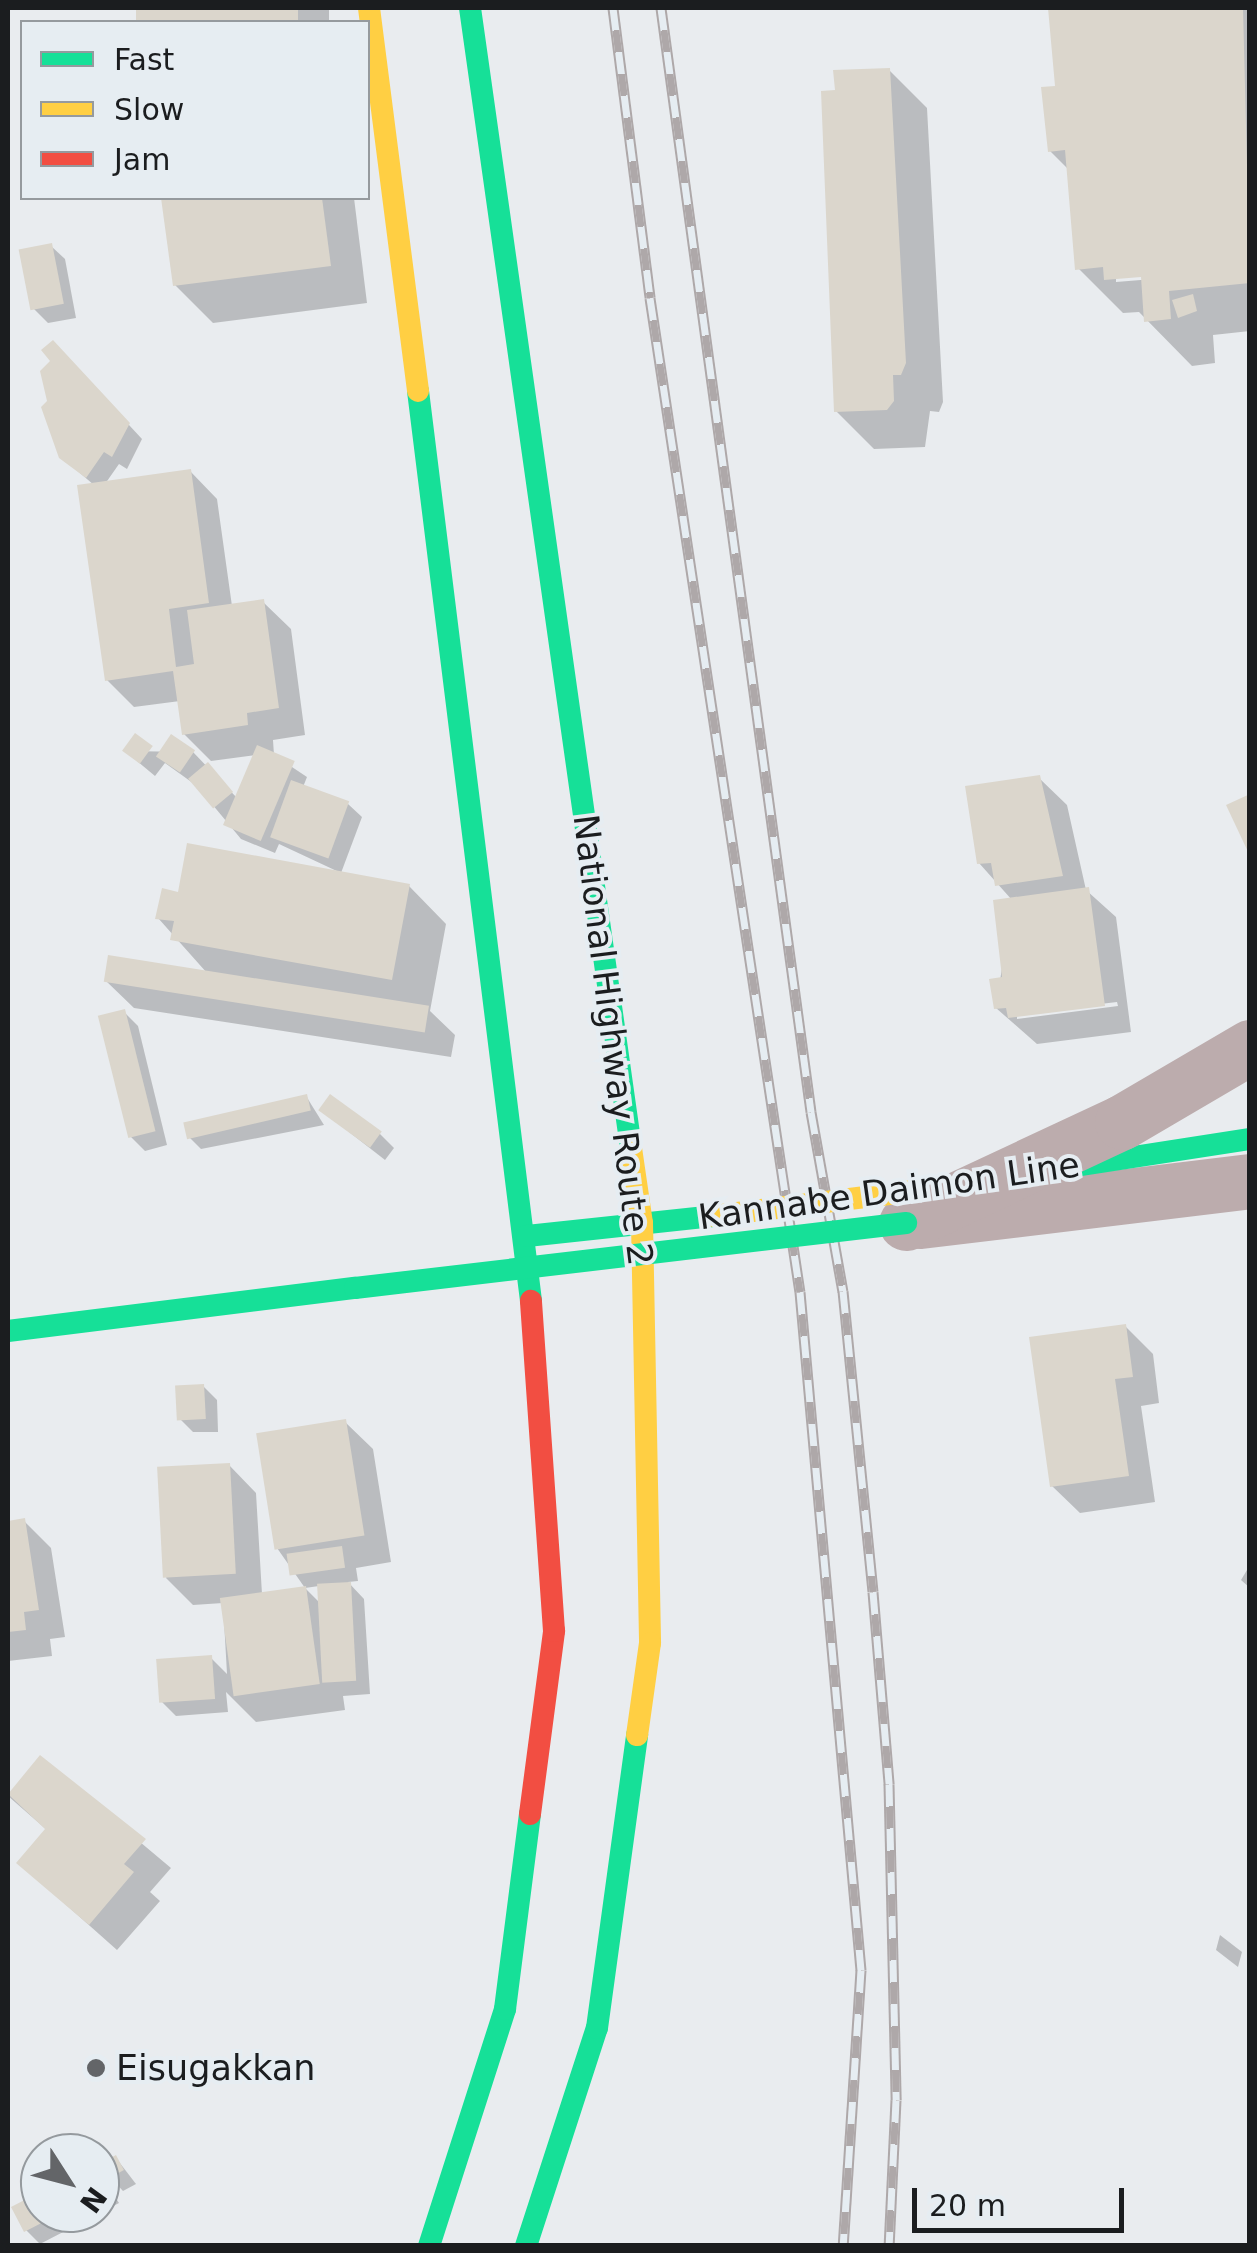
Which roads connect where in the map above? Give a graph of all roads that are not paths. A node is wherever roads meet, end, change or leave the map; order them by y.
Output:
1 (369, 8) edge
2 (470, 8) edge
3 (1250, 1047) edge
4 (1250, 1138) edge
5 (1250, 1181) edge
6 (911, 1207) junction
7 (642, 1223) junction
8 (527, 1236) junction
9 (8, 1331) edge
10 (429, 2246) edge
11 (526, 2246) edge

1 - 8 main road
2 - 7 main road, National Highway Route 2
3 - 6 street, bridge
4 - 6 main road, Kannabe Daimon Line
5 - 6 street
6 - 7 main road, Kannabe Daimon Line, bridge
6 - 9 main road, bridge
7 - 8 main road, Kannabe Daimon Line
7 - 11 main road, National Highway Route 2
8 - 10 main road

